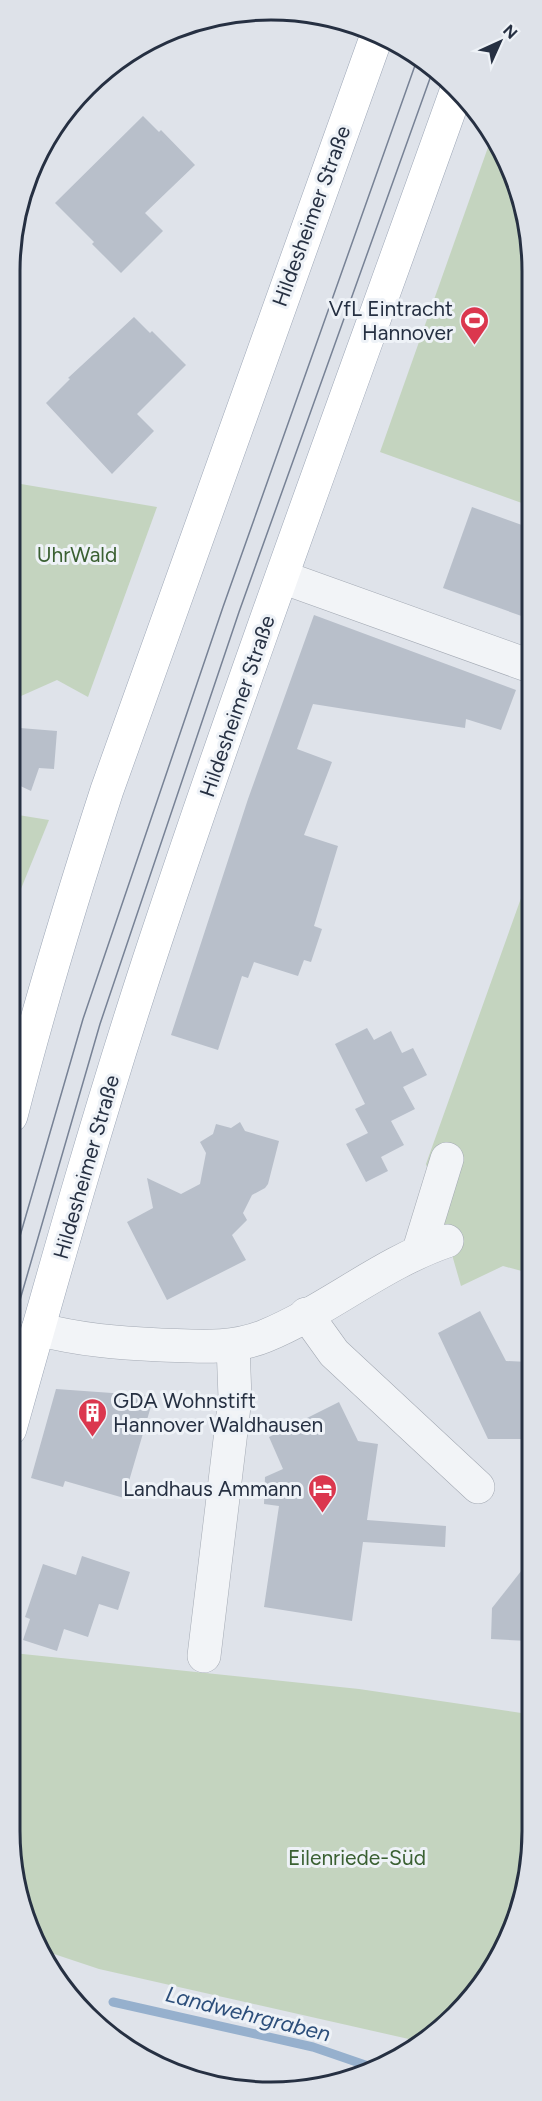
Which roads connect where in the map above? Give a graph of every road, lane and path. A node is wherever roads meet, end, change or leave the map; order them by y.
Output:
1 (374, 42) edge
2 (454, 98) edge
3 (282, 577) junction
4 (522, 663) edge
5 (20, 1081) edge
6 (447, 1159) dead end
7 (306, 1314) junction
8 (38, 1329) junction
9 (233, 1345) junction
10 (20, 1393) edge
11 (478, 1487) dead end
12 (204, 1656) dead end

1 - 5 main road, Hildesheimer Straße
2 - 3 main road, Hildesheimer Straße
3 - 4 street
3 - 8 main road, Hildesheimer Straße
6 - 7 street
7 - 9 street
7 - 11 street
8 - 9 street
8 - 10 main road, Hildesheimer Straße
9 - 12 street

